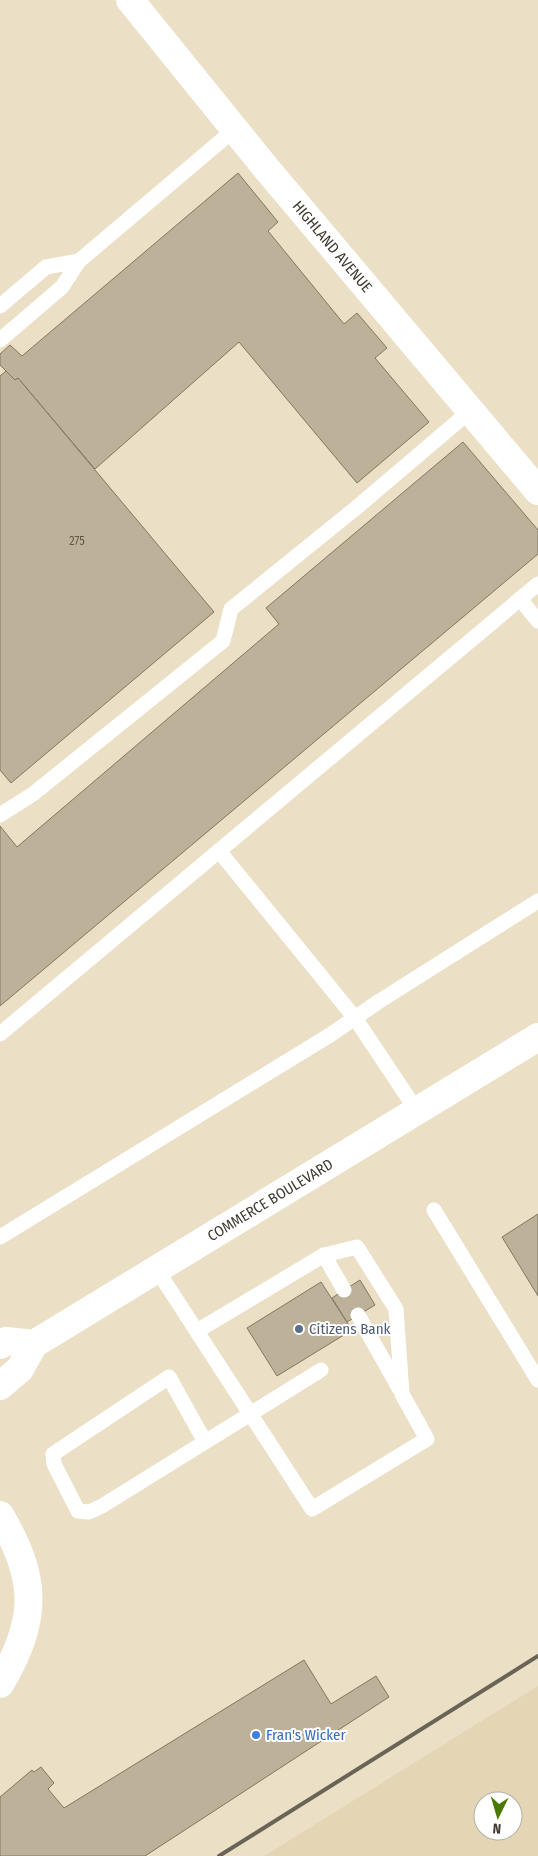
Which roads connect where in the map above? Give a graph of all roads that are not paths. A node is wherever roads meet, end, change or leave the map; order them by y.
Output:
1 (130, 0) edge
2 (235, 129) junction
3 (79, 261) junction
4 (0, 306) edge
5 (0, 340) edge
6 (470, 411) junction
7 (538, 491) edge
8 (538, 584) edge
9 (520, 599) junction
10 (538, 621) edge
11 (0, 815) edge
12 (218, 851) junction
13 (538, 901) edge
14 (355, 1018) junction
15 (0, 1034) edge
16 (538, 1037) edge
17 (417, 1111) junction
18 (434, 1210) dead end
19 (0, 1238) edge
20 (324, 1255) junction
21 (157, 1270) junction
22 (344, 1290) dead end
23 (358, 1315) dead end
24 (197, 1331) junction
25 (34, 1344) junction
26 (0, 1345) edge
27 (321, 1370) dead end
28 (538, 1380) edge
29 (0, 1386) edge
30 (402, 1394) junction
31 (250, 1414) junction
32 (205, 1442) junction
33 (0, 1515) edge
34 (0, 1684) edge

1 - 2 street, HIGHLAND AVENUE
2 - 3 lane
2 - 6 street, HIGHLAND AVENUE
3 - 4 lane
3 - 5 lane
6 - 7 street, HIGHLAND AVENUE
6 - 11 lane
8 - 9 lane
9 - 10 lane
9 - 12 lane
12 - 14 lane
12 - 15 lane
13 - 14 lane
14 - 17 lane
14 - 19 lane
16 - 17 street, COMMERCE BOULEVARD
17 - 21 street, COMMERCE BOULEVARD
18 - 28 lane
20 - 22 lane
20 - 24 lane
20 - 30 lane
21 - 24 lane
21 - 25 street, COMMERCE BOULEVARD
23 - 30 lane
24 - 31 lane
25 - 26 street
25 - 29 street
27 - 31 lane
30 - 31 lane
31 - 32 lane
32 - 32 lane
33 - 34 street

